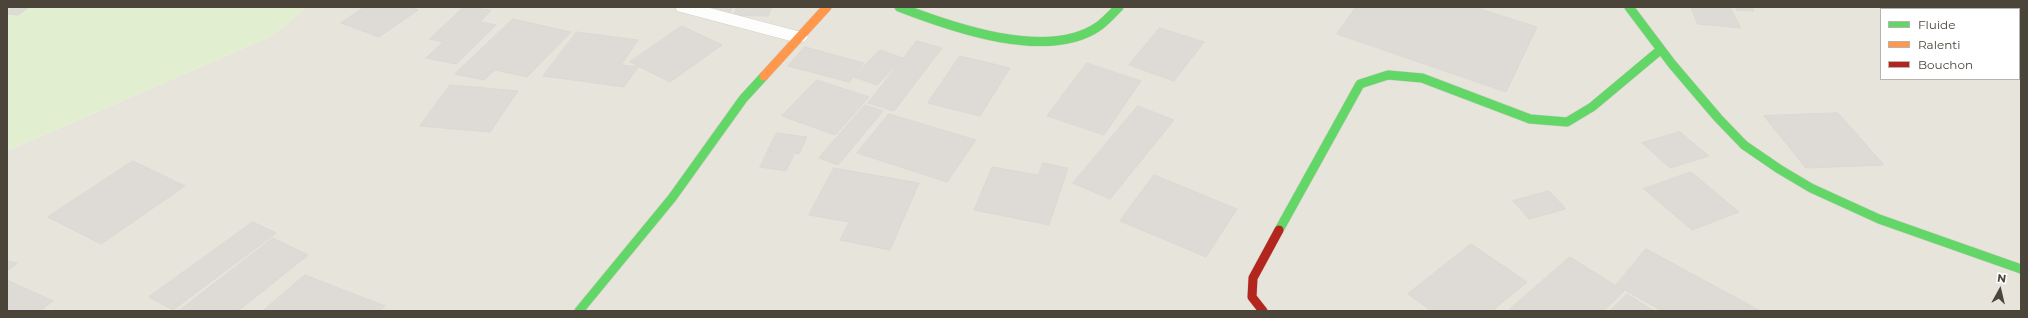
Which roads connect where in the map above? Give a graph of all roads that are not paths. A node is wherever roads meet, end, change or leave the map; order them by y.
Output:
1 (684, 7) edge
2 (827, 7) edge
3 (899, 7) edge
4 (1119, 7) edge
5 (1629, 7) edge
6 (798, 37) junction
7 (1659, 51) junction
8 (2021, 269) edge
9 (579, 311) edge
10 (1263, 311) edge

1 - 6 street
2 - 6 street
3 - 4 street
5 - 7 street
6 - 9 street
7 - 8 street
7 - 10 street

